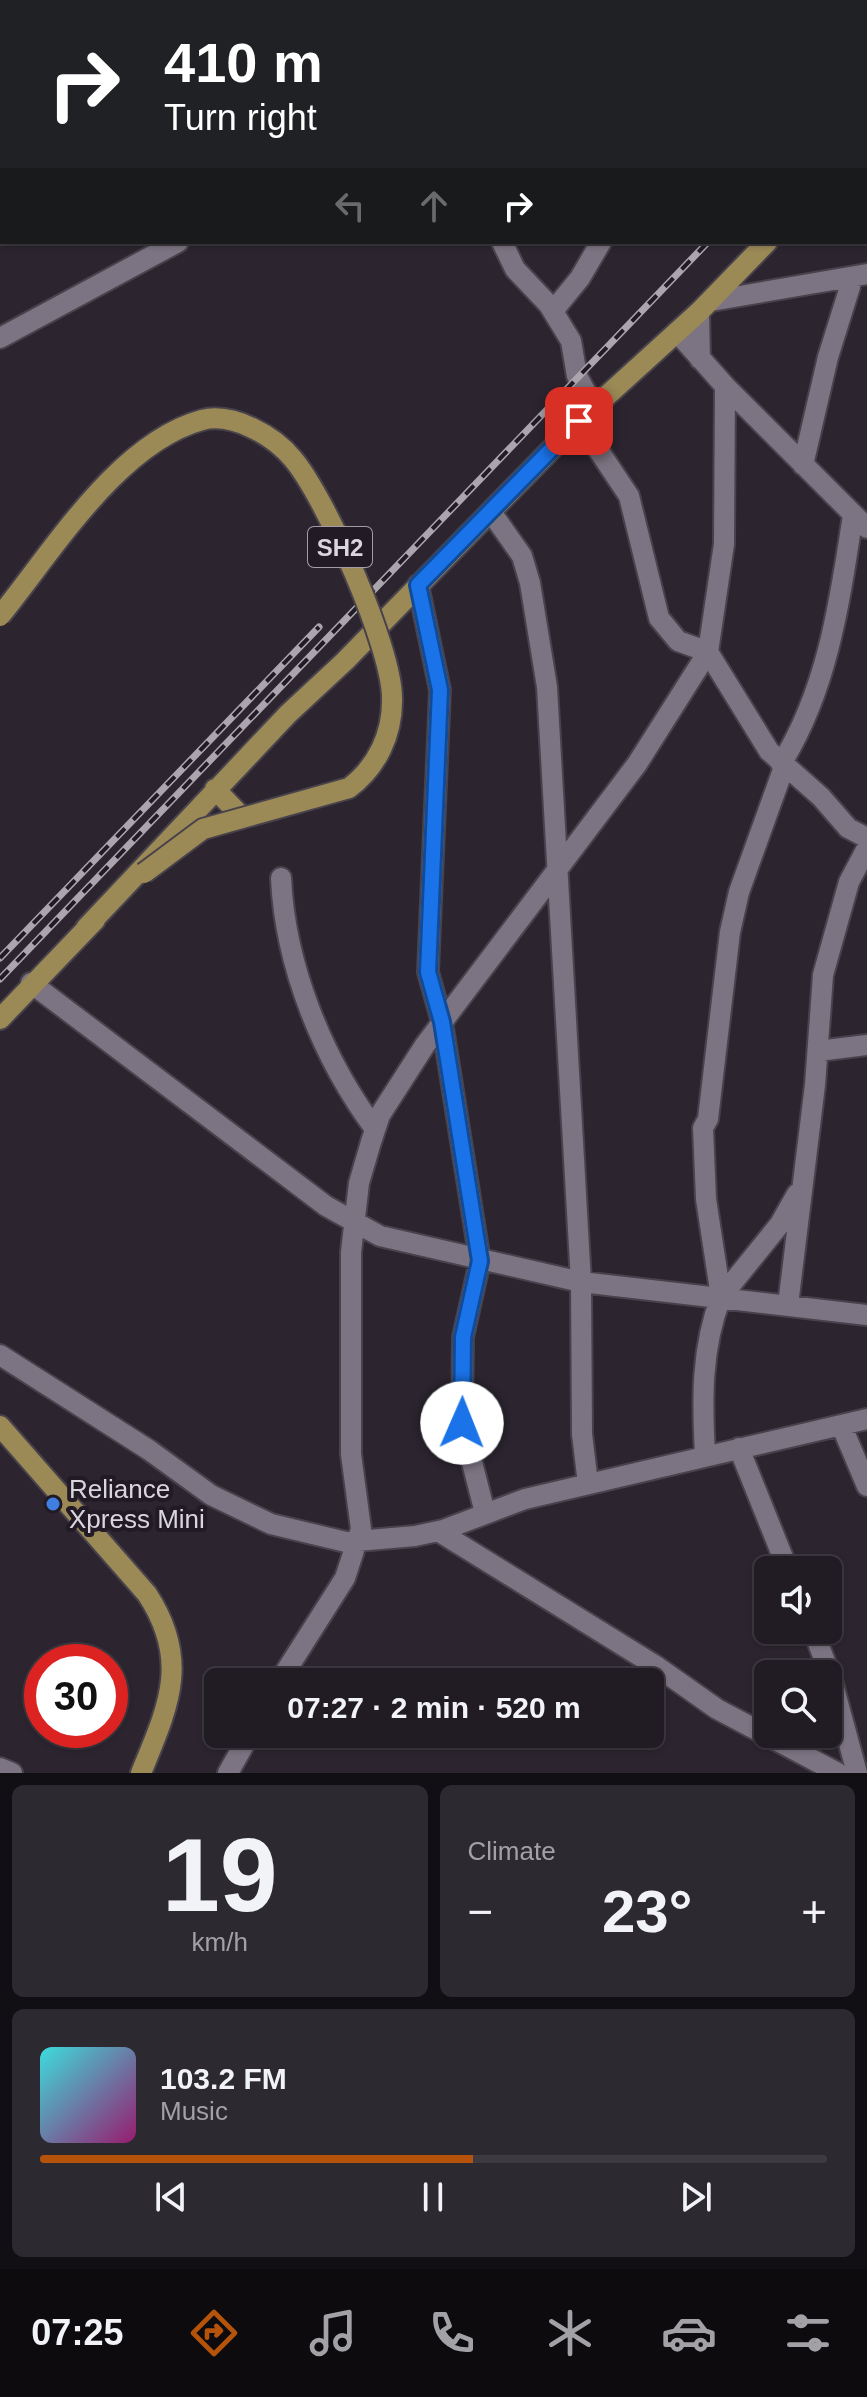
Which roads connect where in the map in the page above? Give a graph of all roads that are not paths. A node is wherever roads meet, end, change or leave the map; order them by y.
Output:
1 (174, 244) edge
2 (503, 244) edge
3 (600, 244) edge
4 (765, 244) edge
5 (860, 275) edge
6 (705, 307) junction
7 (553, 311) junction
8 (677, 332) junction
9 (0, 338) edge
10 (700, 359) junction
11 (725, 386) junction
12 (594, 407) junction
13 (579, 421) junction
14 (803, 465) junction
15 (491, 512) junction
16 (860, 522) edge
17 (418, 585) junction
18 (3, 605) edge
19 (708, 652) junction
20 (783, 765) junction
21 (215, 789) junction
22 (241, 816) junction
23 (867, 838) edge
24 (867, 848) edge
25 (557, 870) junction
26 (281, 878) dead end
27 (86, 928) junction
28 (31, 983) junction
29 (0, 1019) edge
30 (442, 1022) junction
31 (867, 1045) edge
32 (818, 1051) junction
33 (375, 1129) junction
34 (801, 1187) junction
35 (354, 1223) junction
36 (480, 1261) junction
37 (581, 1282) junction
38 (721, 1297) junction
39 (788, 1305) junction
40 (867, 1315) edge
41 (0, 1355) edge
42 (867, 1419) edge
43 (0, 1426) edge
44 (842, 1427) junction
45 (739, 1448) junction
46 (705, 1454) junction
47 (588, 1484) junction
48 (867, 1486) edge
49 (485, 1513) junction
50 (438, 1531) junction
51 (358, 1542) junction
52 (782, 1556) edge
53 (818, 1644) edge
54 (288, 1668) edge
55 (242, 1748) edge
56 (0, 1768) edge
57 (12, 1773) edge
58 (141, 1773) edge
59 (228, 1773) edge
60 (838, 1773) edge
61 (857, 1773) edge

1 - 9 street
2 - 7 street
3 - 7 street
4 - 6 main road
5 - 6 street
5 - 14 street
6 - 8 main road
6 - 10 street
7 - 12 street
8 - 10 street
8 - 12 main road
10 - 11 street
11 - 14 street
11 - 19 street
12 - 13 main road
13 - 15 main road
13 - 19 street
14 - 16 street
15 - 17 main road
15 - 25 street
16 - 20 street
17 - 21 main road
17 - 30 street
18 - 22 main road, SH2, bridge
19 - 20 street
19 - 25 street
20 - 23 street
20 - 38 street
21 - 22 main road
21 - 27 main road
22 - 27 main road, SH2, bridge
24 - 32 street
25 - 30 street
25 - 37 street
26 - 33 street
27 - 28 main road, SH2
28 - 29 main road, SH2
28 - 35 street
30 - 33 street
30 - 36 street
31 - 32 street
32 - 34 street
33 - 35 street
34 - 38 street
34 - 39 street
35 - 36 street
35 - 51 street
36 - 37 street
36 - 49 street
37 - 38 street
37 - 47 street
38 - 39 street
38 - 46 street
39 - 40 street
41 - 51 street
42 - 44 street
43 - 58 main road
44 - 45 street
44 - 48 street
45 - 46 street
45 - 52 street
46 - 47 street
47 - 49 street
49 - 50 street
50 - 51 street
50 - 60 street
51 - 54 street
53 - 61 street
55 - 59 street
56 - 57 street

